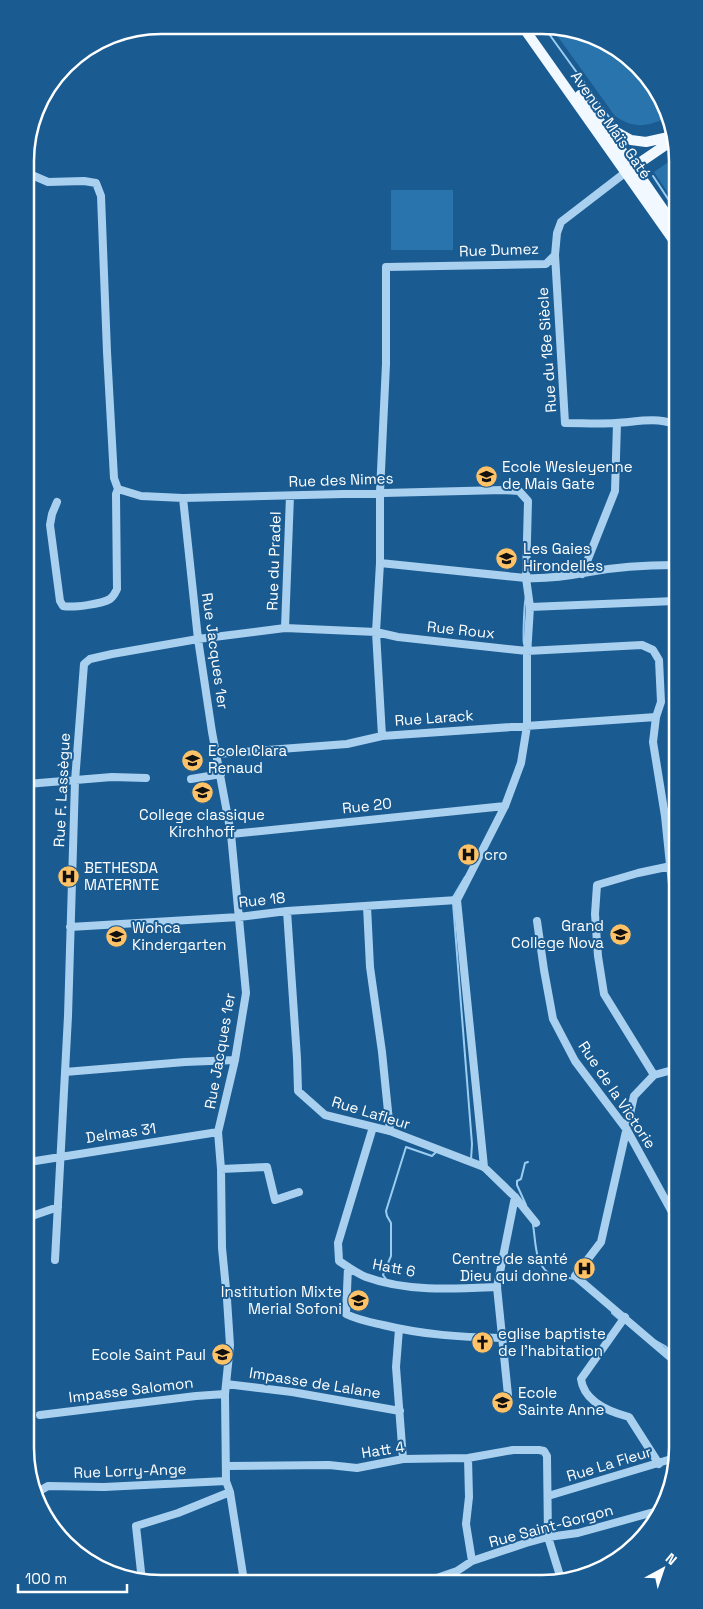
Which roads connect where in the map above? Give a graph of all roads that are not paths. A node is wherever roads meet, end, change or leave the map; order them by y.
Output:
1 (529, 34) edge
2 (536, 34) edge
3 (600, 122) junction
4 (667, 139) edge
5 (668, 143) edge
6 (630, 170) junction
7 (34, 176) edge
8 (669, 219) edge
9 (669, 233) edge
10 (555, 255) junction
11 (669, 422) edge
12 (618, 423) junction
13 (118, 489) junction
14 (380, 492) junction
15 (290, 496) junction
16 (183, 498) junction
17 (57, 502) dead end
18 (380, 563) junction
19 (669, 565) edge
20 (582, 574) junction
21 (526, 578) junction
22 (669, 601) edge
23 (530, 607) junction
24 (285, 628) junction
25 (376, 632) junction
26 (198, 639) junction
27 (527, 651) junction
28 (656, 717) junction
29 (526, 726) junction
30 (382, 736) junction
31 (216, 754) junction
32 (221, 774) junction
33 (146, 778) dead end
34 (191, 779) dead end
35 (75, 781) junction
36 (34, 784) edge
37 (505, 806) junction
38 (231, 834) junction
39 (669, 852) edge
40 (669, 866) edge
41 (457, 900) junction
42 (367, 906) junction
43 (287, 911) junction
44 (239, 917) junction
45 (538, 921) dead end
46 (70, 927) junction
47 (235, 1060) junction
48 (669, 1071) edge
49 (65, 1072) junction
50 (654, 1075) junction
51 (373, 1127) junction
52 (627, 1130) junction
53 (390, 1131) junction
54 (218, 1132) junction
55 (61, 1156) junction
56 (34, 1161) edge
57 (484, 1167) junction
58 (221, 1169) junction
59 (299, 1192) dead end
60 (516, 1197) junction
61 (669, 1205) edge
62 (58, 1207) junction
63 (34, 1216) edge
64 (536, 1223) dead end
65 (55, 1260) dead end
66 (348, 1267) junction
67 (498, 1287) junction
68 (625, 1317) junction
69 (399, 1329) junction
70 (502, 1338) junction
71 (669, 1357) edge
72 (226, 1384) junction
73 (225, 1394) junction
74 (508, 1395) dead end
75 (400, 1411) junction
76 (40, 1416) dead end
77 (468, 1458) junction
78 (403, 1459) junction
79 (668, 1461) edge
80 (660, 1464) junction
81 (226, 1466) junction
82 (226, 1481) junction
83 (41, 1490) edge
84 (230, 1492) junction
85 (548, 1496) junction
86 (652, 1512) edge
87 (548, 1538) junction
88 (472, 1561) junction
89 (141, 1574) edge
90 (558, 1574) edge
91 (243, 1575) edge
92 (445, 1575) edge

1 - 6 main road, Avenue Maïs Gaté
2 - 3 main road, Avenue Maïs Gaté
3 - 4 main road
3 - 6 main road, Avenue Maïs Gaté
5 - 6 main road
6 - 8 main road, Avenue Maïs Gaté
6 - 9 main road, Avenue Maïs Gaté
6 - 10 street, Rue Dumez
7 - 13 street
10 - 12 street, Rue du 18e Siècle
10 - 14 street, Rue Dumez
11 - 12 street, Rue du 18e Siècle
12 - 20 street
13 - 16 street, Rue des Nimes
13 - 17 street
14 - 15 street, Rue des Nimes
14 - 18 street
14 - 21 street, Rue des Nimes
15 - 16 street, Rue des Nimes
15 - 24 street, Rue du Pradel
16 - 26 street, Rue Jacques 1er
18 - 21 street
18 - 25 street
19 - 20 street
20 - 21 street
21 - 23 street, Rue des Nimes
22 - 23 street
23 - 27 street, Rue des Nimes
24 - 25 street, Rue Roux
24 - 26 street, Rue Roux
25 - 27 street, Rue Roux
25 - 30 street
26 - 31 street, Rue Jacques 1er
26 - 35 street, Rue F. Lassègue
27 - 28 street, Rue Roux
27 - 29 street, Rue des Nimes
28 - 29 street, Rue Larack
28 - 39 street, Rue Roux
29 - 30 street, Rue Larack
29 - 37 street, Rue des Nimes
30 - 31 street, Rue Larack
31 - 32 street, Rue Jacques 1er
32 - 34 street
32 - 38 street, Rue Jacques 1er
33 - 35 street
35 - 36 street
35 - 46 street, Rue F. Lassègue
37 - 38 street, Rue 20
37 - 41 street, Rue des Nimes
38 - 44 street, Rue Jacques 1er
40 - 50 street
41 - 42 street, Rue 18
41 - 57 street
42 - 43 street, Rue 18
42 - 53 street
43 - 44 street, Rue 18
43 - 51 street, Rue Lafleur
44 - 46 street, Rue 18
44 - 47 street, Rue Jacques 1er
45 - 52 street, Rue de la Victorie
46 - 49 street, Rue F. Lassègue
47 - 49 street
47 - 54 street, Rue Jacques 1er
48 - 50 street
49 - 55 street, Rue F. Lassègue
50 - 52 street
51 - 53 street, Rue Lafleur
51 - 66 street
52 - 61 street, Rue de la Victorie
52 - 68 street
53 - 57 street, Rue Lafleur
54 - 55 street, Delmas 31
54 - 58 street, Rue Jacques 1er
55 - 56 street, Delmas 31
55 - 62 street, Rue F. Lassègue
57 - 60 street, Rue Lafleur
58 - 59 street
58 - 72 street, Rue Jacques 1er
60 - 64 street, Rue Lafleur
60 - 67 street
62 - 63 street
62 - 65 street, Rue F. Lassègue
66 - 67 street, Hatt 6
66 - 69 street
67 - 70 street
68 - 71 street
68 - 80 street
69 - 70 street
69 - 75 street
70 - 74 street
72 - 73 street, Rue Jacques 1er
72 - 75 street, Impasse de Lalane
73 - 76 street, Impasse Salomon
73 - 81 street, Rue Jacques 1er
75 - 78 street
77 - 78 street, Hatt 4
77 - 85 street, Hatt 4
77 - 88 street
78 - 81 street, Hatt 4
79 - 80 street, Rue La Fleur
80 - 85 street, Rue La Fleur
81 - 82 street, Rue Jacques 1er
82 - 83 street, Rue Lorry-Ange
82 - 84 street, Rue Jacques 1er
84 - 89 street
84 - 91 street, Rue Jacques 1er
85 - 87 street
86 - 87 street, Rue Saint-Gorgon
87 - 88 street, Rue Saint-Gorgon
87 - 90 street
88 - 92 street, Rue Saint-Gorgon

